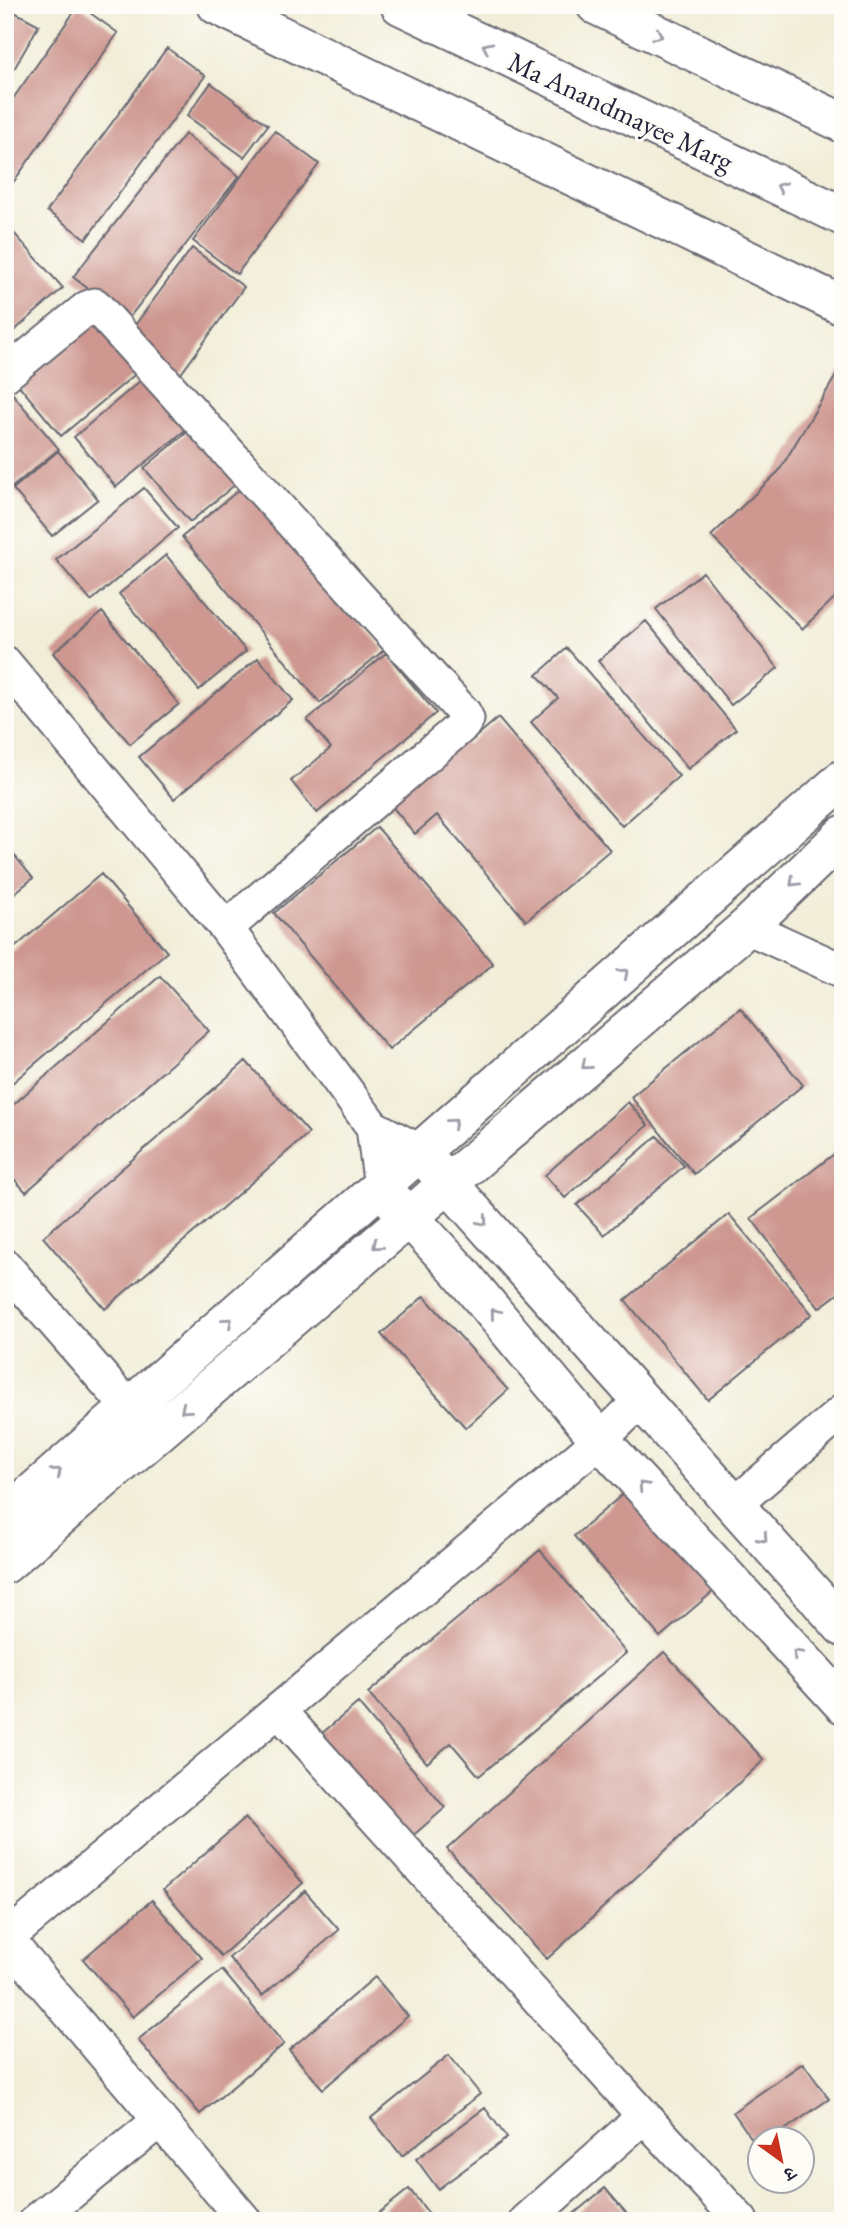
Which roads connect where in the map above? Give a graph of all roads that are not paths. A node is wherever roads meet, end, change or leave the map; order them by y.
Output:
1 (217, 5) edge
2 (400, 5) edge
3 (596, 5) edge
4 (843, 123) edge
5 (843, 216) edge
6 (843, 306) edge
7 (5, 375) edge
8 (5, 663) edge
9 (843, 779) edge
10 (843, 835) edge
11 (747, 927) junction
12 (226, 928) junction
13 (843, 971) edge
14 (373, 1127) junction
15 (421, 1152) junction
16 (449, 1184) junction
17 (381, 1187) junction
18 (410, 1217) junction
19 (5, 1266) edge
20 (640, 1401) junction
21 (129, 1408) junction
22 (843, 1411) edge
23 (600, 1440) junction
24 (734, 1505) junction
25 (5, 1517) edge
26 (5, 1564) edge
27 (843, 1627) edge
28 (843, 1704) edge
29 (279, 1711) junction
30 (6, 1939) edge
31 (644, 2116) junction
32 (160, 2120) junction
33 (36, 2221) edge
34 (245, 2221) edge
35 (526, 2221) edge
36 (741, 2221) edge

1 - 6 street
5 -> 2 street, Ma Anandmayee Marg
3 -> 4 street
7 - 12 street
8 - 12 street
15 -> 9 street
10 -> 11 street
11 - 13 street
11 -> 16 street
12 - 14 street
14 - 15 street
14 - 17 street
15 - 16 street
15 - 17 street
16 - 18 street
16 -> 20 street
17 - 18 street
21 -> 17 street
23 -> 18 street
18 -> 26 street
19 - 21 street
20 - 23 street
20 - 24 street
25 -> 21 street
22 - 24 street
28 -> 23 street
23 - 29 street
24 -> 27 street
29 - 30 street
29 - 31 street
30 - 32 street
31 - 35 street
31 - 36 street
32 - 33 street
32 - 34 street

